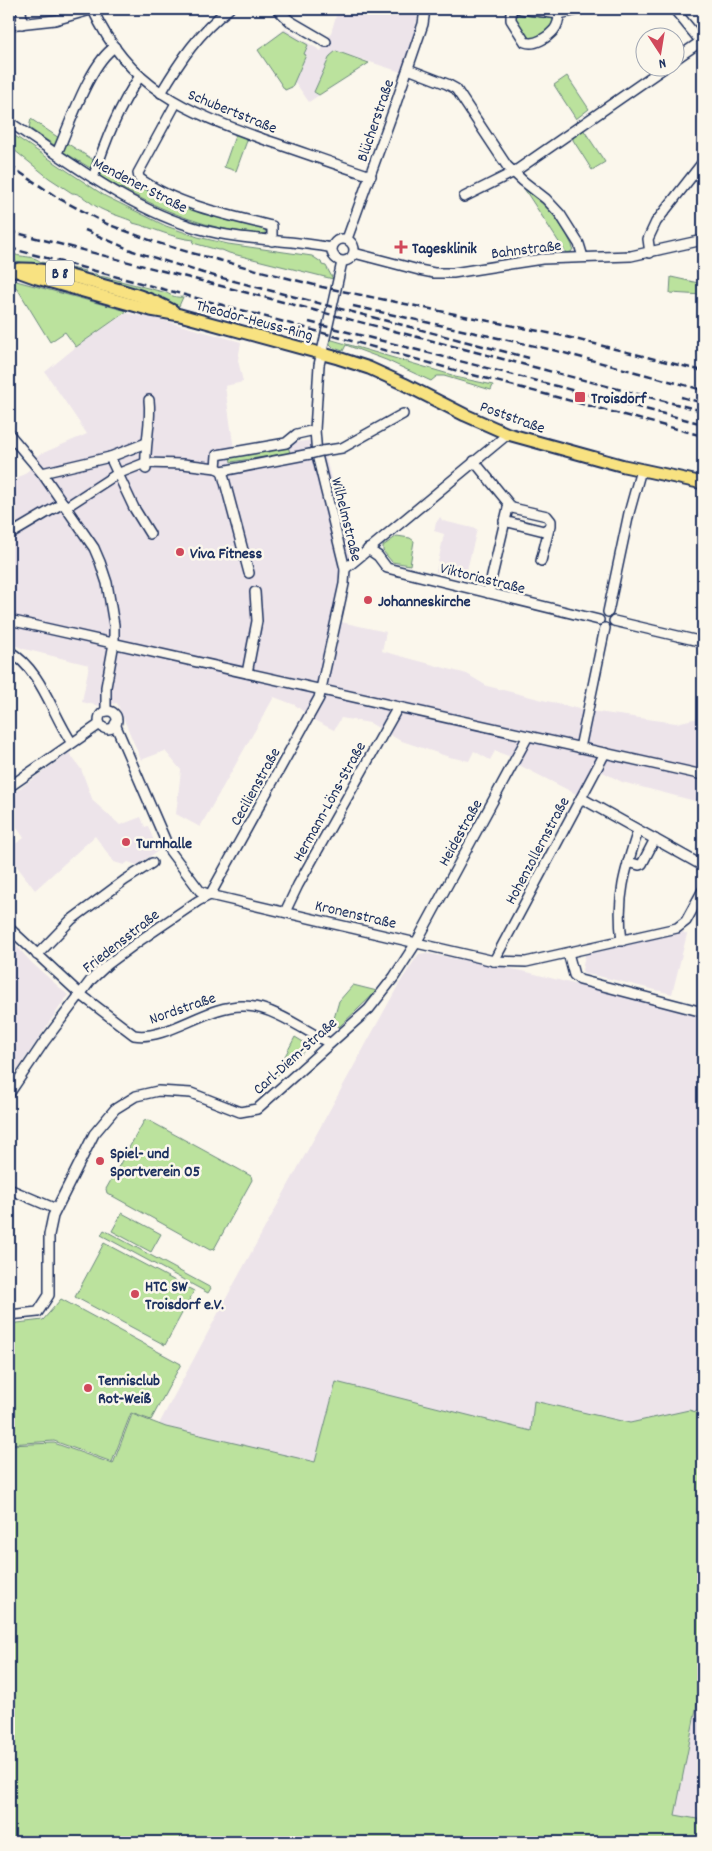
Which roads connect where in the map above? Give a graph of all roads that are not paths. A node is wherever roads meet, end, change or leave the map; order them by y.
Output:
1 (21, 9) edge
2 (94, 9) edge
3 (229, 9) edge
4 (277, 9) edge
5 (425, 9) edge
6 (511, 9) edge
7 (521, 9) edge
8 (583, 9) edge
9 (674, 9) edge
10 (560, 14) junction
11 (22, 24) junction
12 (9, 25) edge
13 (702, 41) edge
14 (326, 42) dead end
15 (115, 48) junction
16 (684, 53) edge
17 (408, 69) junction
18 (140, 76) junction
19 (650, 78) edge
20 (161, 92) junction
21 (176, 103) junction
22 (9, 122) edge
23 (57, 153) junction
24 (703, 162) edge
25 (514, 172) junction
26 (371, 176) junction
27 (93, 178) junction
28 (464, 197) dead end
29 (347, 240) junction
30 (703, 240) edge
31 (272, 241) junction
32 (332, 248) junction
33 (354, 253) junction
34 (650, 253) junction
35 (583, 258) junction
36 (342, 262) junction
37 (10, 268) edge
38 (321, 353) junction
39 (149, 400) dead end
40 (403, 414) dead end
41 (315, 430) junction
42 (9, 434) edge
43 (508, 434) junction
44 (146, 443) junction
45 (110, 457) junction
46 (474, 461) junction
47 (146, 466) junction
48 (219, 470) junction
49 (640, 470) junction
50 (42, 472) junction
51 (117, 474) junction
52 (703, 483) edge
53 (65, 505) junction
54 (508, 506) junction
55 (504, 522) junction
56 (549, 529) junction
57 (150, 530) dead end
58 (9, 535) edge
59 (368, 549) junction
60 (541, 561) dead end
61 (345, 569) junction
62 (249, 574) dead end
63 (255, 592) dead end
64 (488, 593) junction
65 (608, 612) junction
66 (9, 620) edge
67 (614, 621) junction
68 (602, 624) junction
69 (114, 642) junction
70 (703, 642) edge
71 (10, 651) edge
72 (247, 672) junction
73 (322, 690) junction
74 (398, 707) junction
75 (106, 711) junction
76 (100, 724) junction
77 (116, 724) junction
78 (528, 736) junction
79 (72, 743) junction
80 (580, 748) junction
81 (605, 753) junction
82 (703, 775) edge
83 (9, 787) edge
84 (581, 798) junction
85 (638, 831) junction
86 (654, 839) junction
87 (628, 862) junction
88 (152, 863) dead end
89 (703, 866) edge
90 (703, 890) edge
91 (210, 896) junction
92 (285, 912) junction
93 (9, 928) edge
94 (622, 941) junction
95 (416, 943) junction
96 (568, 953) junction
97 (37, 955) junction
98 (494, 961) junction
99 (80, 994) junction
100 (703, 1012) edge
101 (330, 1043) junction
102 (9, 1094) edge
103 (9, 1189) edge
104 (56, 1210) junction
105 (9, 1315) edge

1 - 11 street
2 - 11 street
2 - 15 street, Schubertstraße
3 - 20 street
4 - 14 street
5 - 17 street, Blücherstraße
6 - 10 street
7 - 10 street
8 - 10 street
9 - 13 street
11 - 12 street
13 - 16 street
15 - 18 street, Schubertstraße
15 - 23 street
17 - 25 street
17 - 26 street, Blücherstraße
18 - 20 street, Schubertstraße
18 - 27 street
19 - 25 street
20 - 21 street, Schubertstraße
21 - 26 street, Schubertstraße
21 - 31 street
22 - 23 street, Mendener Straße
23 - 27 street, Mendener Straße
24 - 34 street
25 - 28 street
25 - 35 street
26 - 29 street, Blücherstraße
27 - 31 street, Mendener Straße
29 - 32 street
29 - 33 street
30 - 34 street, Bahnstraße
31 - 32 street, Mendener Straße
32 - 36 street
33 - 35 street, Bahnstraße
33 - 36 street
34 - 35 street, Bahnstraße
36 - 38 street
37 - 38 main road, Theodor-Heuss-Ring / B 8
38 - 41 street, Wilhelmstraße
38 - 43 main road, Poststraße / B 8
39 - 44 street
40 - 48 street, bridge
41 - 48 street
41 - 61 street, Wilhelmstraße
42 - 50 street
43 - 46 street
43 - 49 main road, Poststraße / B 8
44 - 45 street
44 - 47 street
45 - 50 street
45 - 51 street
46 - 54 street
46 - 59 street
47 - 48 street
47 - 51 street
48 - 62 street
49 - 52 main road, Poststraße / B 8
49 - 65 street
50 - 53 street
51 - 53 street
51 - 57 street
53 - 58 street
53 - 69 street
54 - 55 street
54 - 56 street
55 - 56 street
55 - 64 street
56 - 60 street
59 - 61 street
59 - 64 street, Viktoriastraße
61 - 73 street, Wilhelmstraße
63 - 72 street
64 - 68 street, Viktoriastraße
65 - 67 street
65 - 68 street
66 - 69 street
67 - 68 street
67 - 70 street
68 - 80 street
69 - 72 street
69 - 75 street
71 - 79 street
72 - 73 street
73 - 74 street
73 - 91 street, Cecilienstraße
74 - 78 street
74 - 92 street, Hermann-Löns-Straße
75 - 76 street
75 - 77 street
76 - 77 street
76 - 79 street
77 - 91 street
78 - 80 street
78 - 95 street, Heidestraße
79 - 83 street
80 - 81 street
81 - 82 street
81 - 84 street, Hohenzollernstraße
84 - 85 street
84 - 98 street, Hohenzollernstraße
85 - 86 street
85 - 87 street
86 - 87 street
86 - 89 street
87 - 94 street
88 - 97 street
90 - 94 street, Kronenstraße
91 - 92 street, Kronenstraße
91 - 99 street, Friedensstraße
92 - 95 street, Kronenstraße
93 - 97 street, Nordstraße
94 - 96 street, Kronenstraße
95 - 98 street, Kronenstraße
95 - 101 street, Carl-Diem-Straße
96 - 98 street, Kronenstraße
96 - 100 street
97 - 99 street, Nordstraße
99 - 101 street, Nordstraße
99 - 102 street, Friedensstraße
101 - 104 street, Carl-Diem-Straße
103 - 104 street
104 - 105 street, Carl-Diem-Straße

